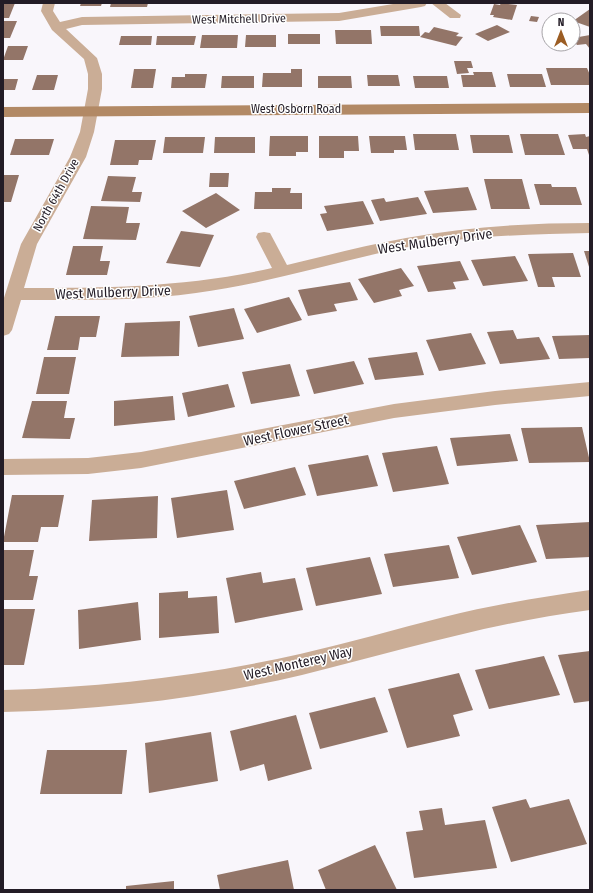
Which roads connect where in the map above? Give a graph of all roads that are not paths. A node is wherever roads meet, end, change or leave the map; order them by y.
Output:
1 (49, 3) edge
2 (421, 3) edge
3 (437, 3) edge
4 (456, 15) dead end
5 (57, 27) junction
6 (590, 108) edge
7 (91, 111) junction
8 (3, 112) edge
9 (590, 228) edge
10 (264, 237) dead end
11 (282, 271) junction
12 (14, 294) junction
13 (3, 330) edge
14 (590, 389) edge
15 (3, 467) edge
16 (590, 600) edge
17 (3, 700) edge

1 - 5 street, North 64th Drive
2 - 5 street, West Mitchell Drive
3 - 4 street
5 - 7 street, North 64th Drive
6 - 7 street, West Osborn Road
7 - 8 street, West Osborn Road
7 - 12 street, North 64th Drive
9 - 11 street, West Mulberry Drive
10 - 11 street
11 - 12 street, West Mulberry Drive
12 - 13 street, North 64th Drive
14 - 15 street, West Flower Street
16 - 17 street, West Monterey Way

